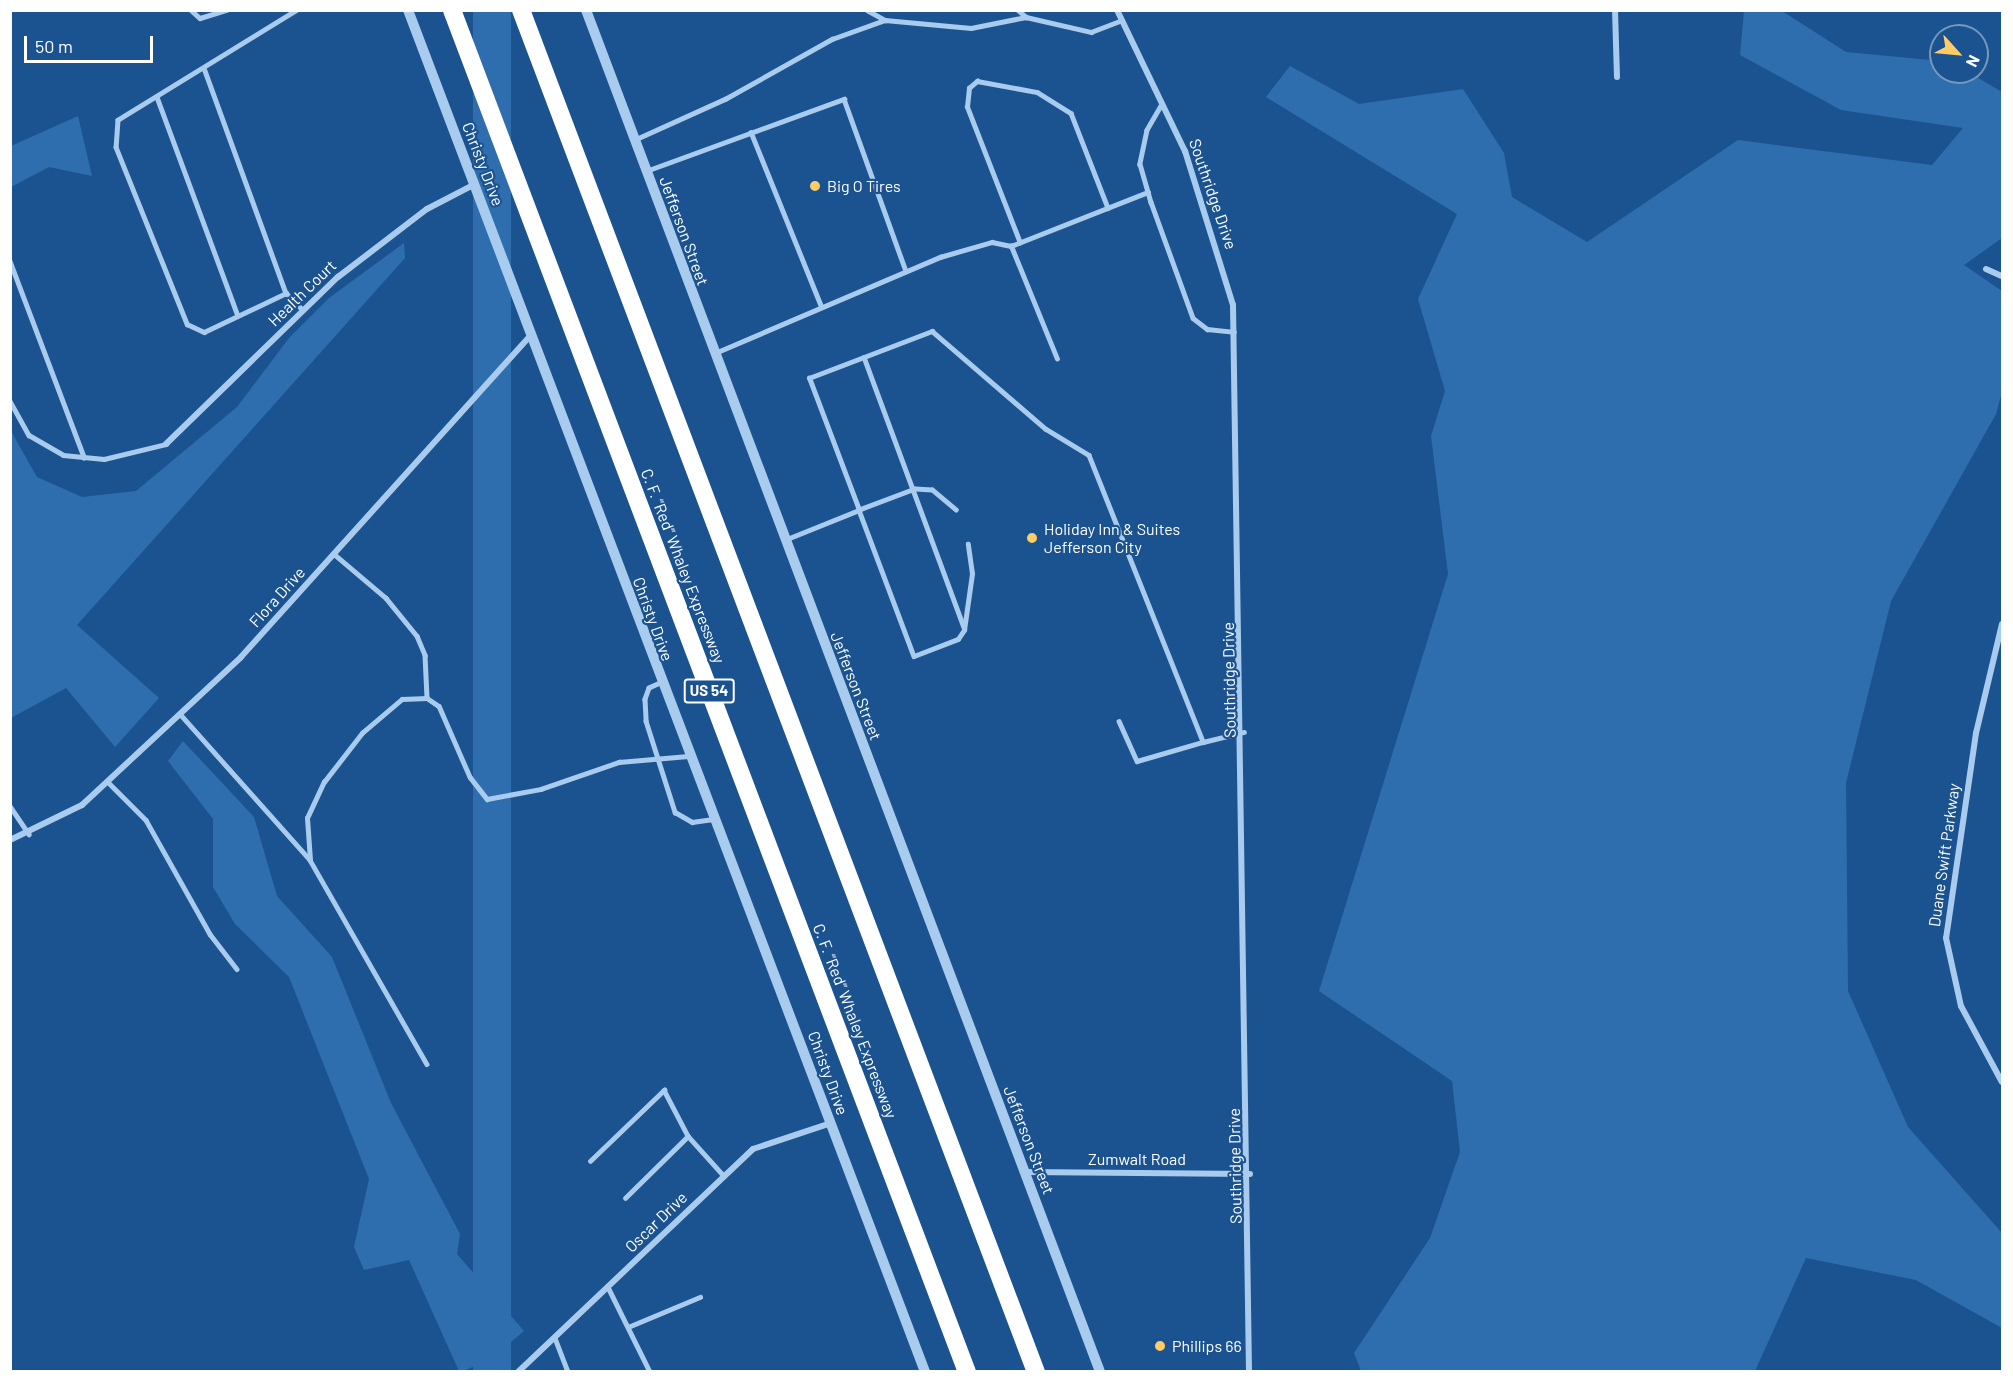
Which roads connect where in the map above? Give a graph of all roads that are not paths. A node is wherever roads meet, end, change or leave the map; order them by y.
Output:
1 (191, 10) edge
2 (227, 10) edge
3 (297, 10) edge
4 (408, 10) edge
5 (452, 10) edge
6 (521, 10) edge
7 (586, 10) edge
8 (867, 10) edge
9 (1018, 10) edge
10 (1117, 10) edge
11 (1615, 10) edge
12 (1026, 17) junction
13 (885, 20) junction
14 (1122, 20) junction
15 (204, 68) junction
16 (1617, 77) dead end
17 (157, 98) junction
18 (1162, 104) junction
19 (751, 132) junction
20 (634, 140) junction
21 (646, 171) junction
22 (475, 184) junction
23 (1148, 192) junction
24 (1108, 208) junction
25 (1020, 243) junction
26 (1011, 246) junction
27 (10, 261) edge
28 (1986, 269) dead end
29 (906, 271) junction
30 (2002, 276) edge
31 (286, 292) junction
32 (822, 305) junction
33 (303, 310) junction
34 (238, 316) junction
35 (1234, 332) junction
36 (532, 334) junction
37 (714, 354) junction
38 (864, 357) junction
39 (1057, 359) dead end
40 (10, 401) edge
41 (166, 444) joint
42 (84, 457) junction
43 (915, 489) junction
44 (859, 510) junction
45 (956, 510) dead end
46 (785, 540) junction
47 (968, 544) dead end
48 (334, 554) junction
49 (2002, 624) edge
50 (964, 630) junction
51 (660, 682) junction
52 (427, 698) junction
53 (181, 715) junction
54 (1119, 721) dead end
55 (1244, 732) junction
56 (1203, 742) junction
57 (688, 756) junction
58 (658, 759) junction
59 (108, 782) junction
60 (10, 806) edge
61 (713, 819) junction
62 (29, 834) junction
63 (10, 840) edge
64 (310, 860) junction
65 (237, 969) dead end
66 (428, 1064) dead end
67 (2002, 1082) edge
68 (831, 1123) junction
69 (688, 1136) junction
70 (590, 1161) dead end
71 (1025, 1172) junction
72 (1250, 1174) junction
73 (724, 1176) junction
74 (625, 1198) dead end
75 (609, 1287) junction
76 (700, 1297) dead end
77 (628, 1327) junction
78 (555, 1338) junction
79 (522, 1370) edge
80 (568, 1371) edge
81 (650, 1371) edge
82 (925, 1371) edge
83 (967, 1371) edge
84 (1036, 1371) edge
85 (1100, 1371) edge
86 (1249, 1371) edge

1 - 2 lane
3 - 15 lane
4 - 22 street, Christy Drive
5 - 83 highway, C. F. “Red” Whaley Expressway / US 54
6 - 84 highway
7 - 20 street, Jefferson Street
8 - 13 lane
9 - 12 lane
10 - 14 street, Southridge Drive
11 - 16 street
12 - 13 lane
12 - 14 lane
13 - 20 lane
14 - 18 street, Southridge Drive
15 - 17 lane
15 - 31 lane
17 - 34 lane
17 - 34 lane
18 - 23 lane
18 - 35 street, Southridge Drive
19 - 21 lane
19 - 29 lane
19 - 32 lane
20 - 21 street, Jefferson Street
21 - 37 street, Jefferson Street
22 - 33 street, Health Court
22 - 36 street, Christy Drive
23 - 24 lane
23 - 35 lane
24 - 25 lane
24 - 25 lane
25 - 26 lane
26 - 29 lane
26 - 39 lane
27 - 42 lane
28 - 30 street
29 - 32 lane
31 - 33 lane
31 - 34 lane
32 - 37 lane
33 - 41 street, Health Court
35 - 55 street, Southridge Drive
36 - 48 street, Flora Drive
36 - 51 street, Christy Drive
37 - 46 street, Jefferson Street
38 - 43 lane
38 - 44 lane
38 - 56 lane
40 - 42 lane
41 - 42 lane
43 - 44 lane
43 - 45 lane
43 - 50 lane
44 - 46 lane
44 - 50 lane
46 - 71 street, Jefferson Street
47 - 50 lane
48 - 52 lane
48 - 53 street, Flora Drive
49 - 67 street, Duane Swift Parkway
51 - 57 street, Christy Drive
51 - 58 lane
52 - 58 lane
52 - 64 lane
53 - 59 street, Flora Drive
53 - 64 lane
54 - 56 lane
55 - 56 lane
55 - 72 street, Southridge Drive
57 - 58 lane
57 - 61 street, Christy Drive
58 - 61 lane
59 - 62 street, Flora Drive
59 - 65 lane
60 - 62 lane
61 - 68 street, Christy Drive
62 - 63 street, Flora Drive
64 - 66 lane
68 - 73 street, Oscar Drive
68 - 82 street, Christy Drive
69 - 70 lane
69 - 73 lane
69 - 74 lane
71 - 72 street, Zumwalt Road
71 - 85 street, Jefferson Street
72 - 86 street, Southridge Drive
73 - 75 street, Oscar Drive
75 - 77 lane
75 - 78 street, Oscar Drive
76 - 77 lane
77 - 81 lane
78 - 79 street, Oscar Drive
78 - 80 lane

